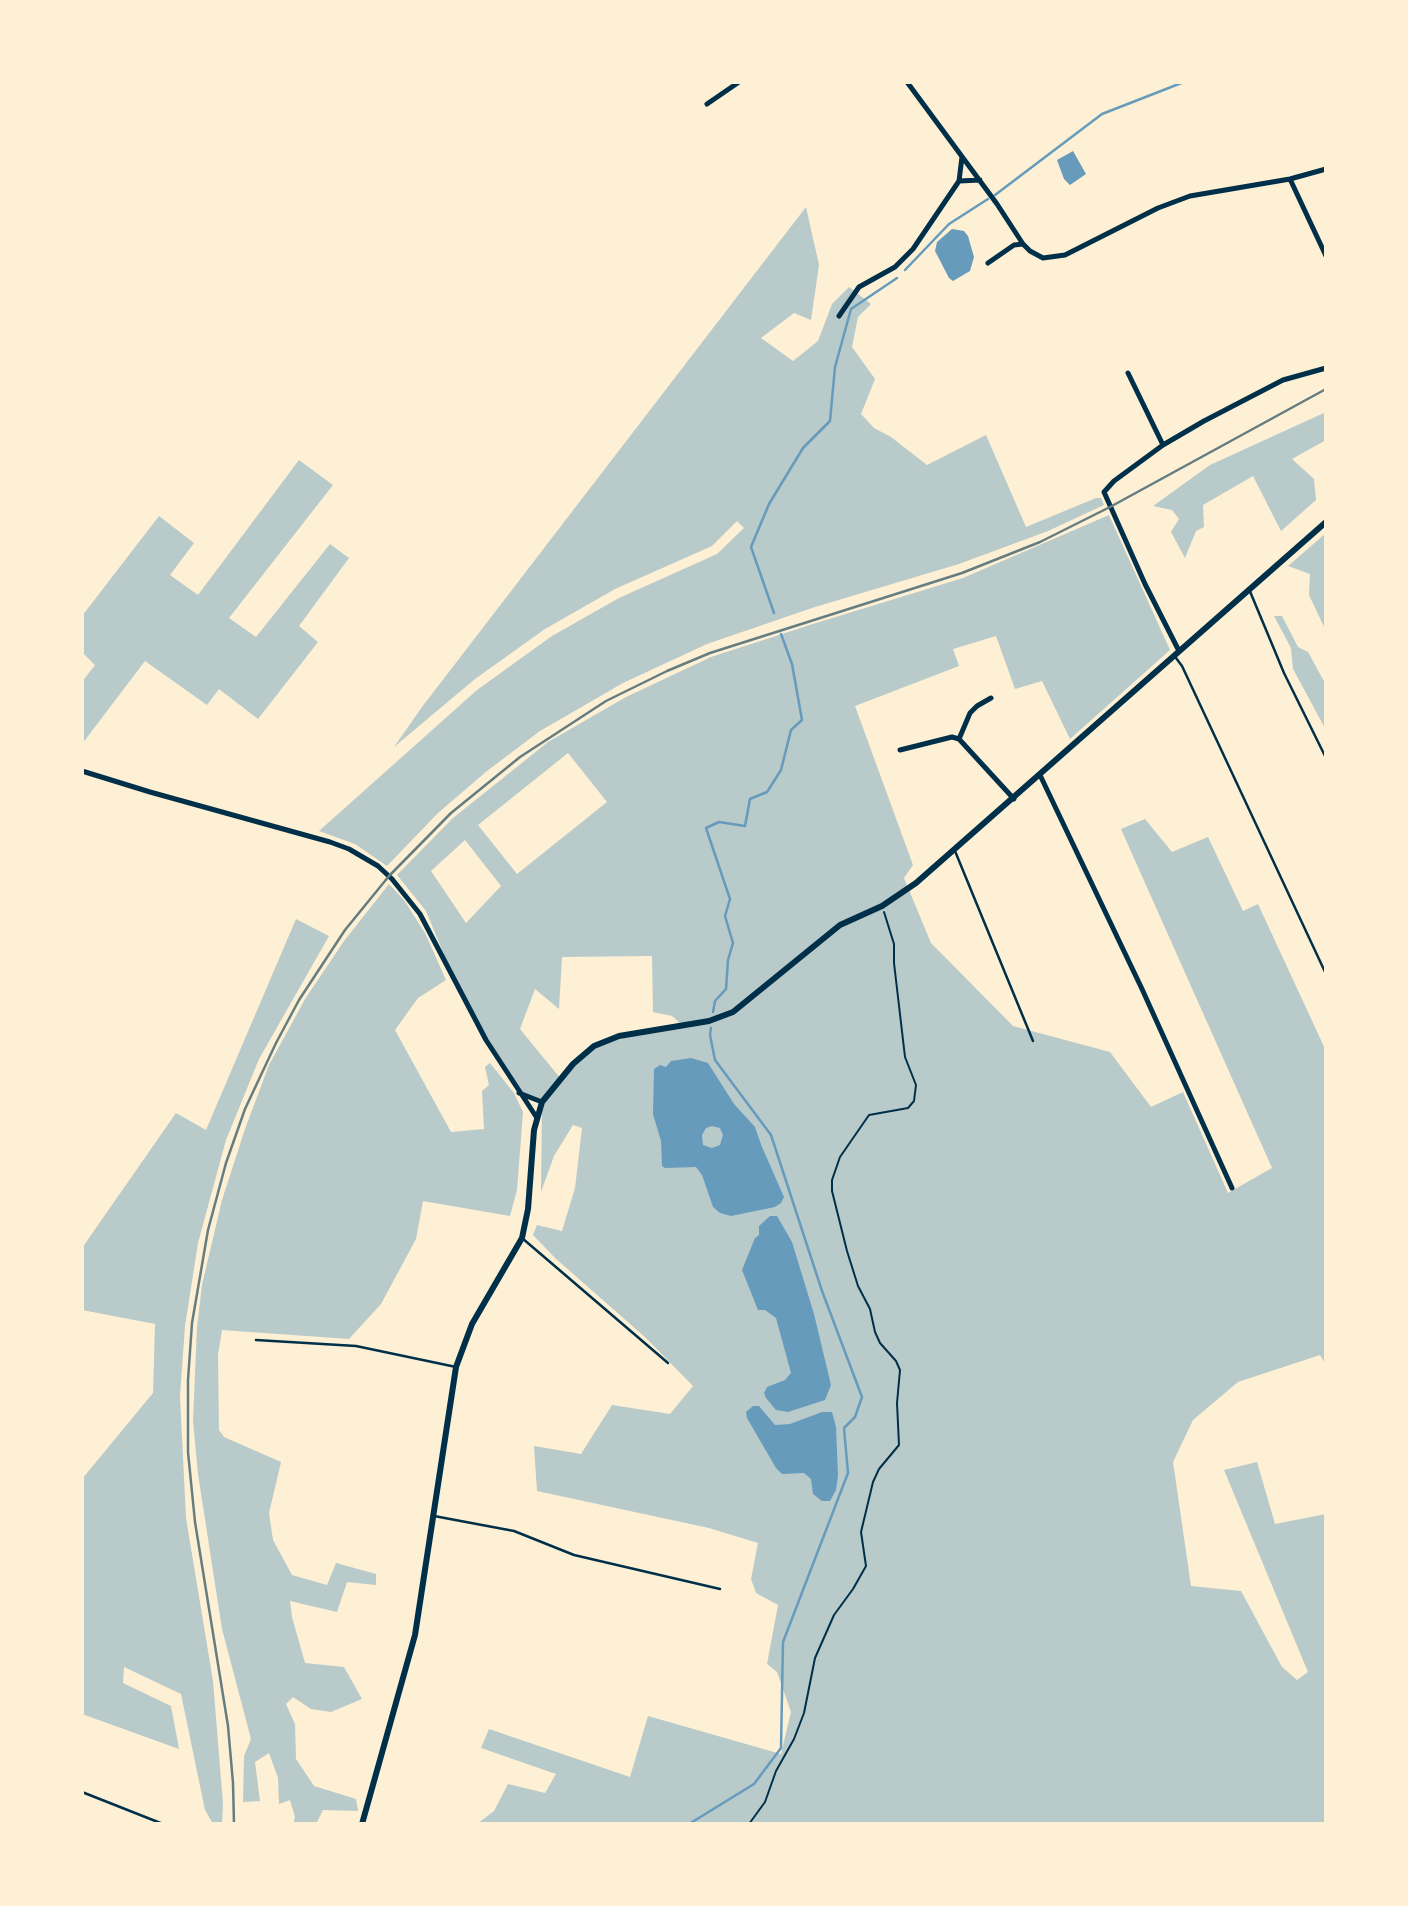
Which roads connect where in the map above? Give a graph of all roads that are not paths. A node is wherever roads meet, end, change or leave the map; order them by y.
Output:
1 (739, 82) edge
2 (907, 82) edge
3 (707, 104) dead end
4 (962, 157) junction
5 (1326, 169) edge
6 (1290, 179) junction
7 (980, 180) junction
8 (959, 181) junction
9 (1023, 244) junction
10 (1326, 256) edge
11 (988, 263) dead end
12 (839, 316) dead end
13 (1326, 368) edge
14 (1128, 373) dead end
15 (1163, 445) junction
16 (1326, 522) edge
17 (1250, 589) junction
18 (1176, 653) junction
19 (992, 698) dead end
20 (959, 739) junction
21 (900, 750) dead end
22 (1326, 758) edge
23 (82, 771) edge
24 (1040, 775) junction
25 (1014, 799) junction
26 (955, 851) junction
27 (1326, 974) edge
28 (1032, 1041) dead end
29 (519, 1093) junction
30 (542, 1102) junction
31 (537, 1118) junction
32 (1232, 1188) dead end
33 (522, 1238) junction
34 (256, 1340) dead end
35 (668, 1363) dead end
36 (456, 1367) junction
37 (434, 1516) junction
38 (720, 1589) dead end
39 (82, 1792) edge
40 (163, 1824) edge
41 (362, 1824) edge

1 - 3 street
2 - 4 street
4 - 7 street
4 - 8 street
5 - 6 street
6 - 9 street
6 - 10 street
7 - 8 street
7 - 9 street
8 - 12 street
9 - 11 street
13 - 15 street
14 - 15 street
15 - 18 street
16 - 17 street
17 - 18 street
17 - 22 lane
18 - 24 street
18 - 27 lane
19 - 20 street
20 - 21 street
20 - 25 street
23 - 29 street
24 - 25 street
24 - 32 street
25 - 26 street
26 - 28 lane
26 - 30 street
29 - 30 street
29 - 31 street
30 - 31 street
31 - 33 street
33 - 35 lane
33 - 36 street
34 - 36 lane
36 - 37 street
37 - 38 lane
37 - 41 street
39 - 40 lane

